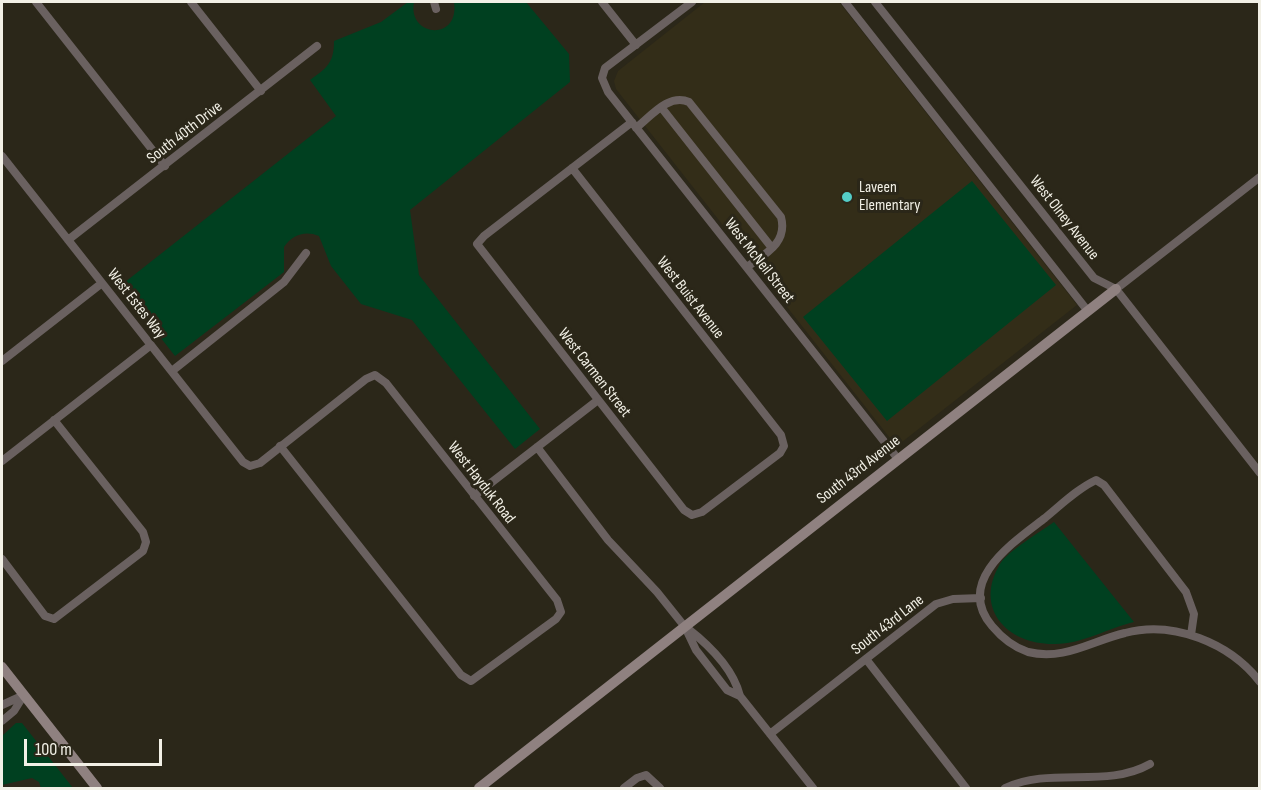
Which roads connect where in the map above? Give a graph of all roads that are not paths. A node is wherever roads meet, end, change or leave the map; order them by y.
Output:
1 (36, 2) edge
2 (191, 2) edge
3 (602, 2) edge
4 (692, 2) edge
5 (845, 2) edge
6 (875, 2) edge
7 (636, 45) junction
8 (317, 46) dead end
9 (261, 91) junction
10 (661, 107) junction
11 (634, 125) junction
12 (2, 156) edge
13 (165, 166) junction
14 (572, 168) junction
15 (1260, 177) edge
16 (68, 240) junction
17 (772, 248) junction
18 (306, 253) dead end
19 (747, 267) junction
20 (102, 283) junction
21 (1116, 289) junction
22 (1087, 310) junction
23 (151, 345) junction
24 (3, 357) edge
25 (172, 372) junction
26 (598, 400) junction
27 (54, 420) junction
28 (280, 446) junction
29 (537, 447) junction
30 (898, 459) junction
31 (2, 461) edge
32 (1260, 472) edge
33 (474, 496) junction
34 (692, 515) joint
35 (2, 559) edge
36 (981, 598) junction
37 (685, 627) junction
38 (1191, 636) junction
39 (866, 659) junction
40 (2, 667) edge
41 (1260, 682) edge
42 (24, 695) junction
43 (740, 696) junction
44 (2, 705) edge
45 (2, 721) edge
46 (770, 734) junction
47 (1150, 764) dead end
48 (97, 789) edge
49 (479, 789) edge
50 (624, 789) edge
51 (660, 789) edge
52 (813, 789) edge
53 (966, 789) edge
54 (1005, 789) edge

1 - 13 street
2 - 9 street
3 - 7 street
4 - 7 street
5 - 22 street
6 - 21 street, West Olney Avenue
7 - 11 street, West McNeil Street
8 - 9 street, South 40th Drive
9 - 13 street, South 40th Drive
10 - 11 street
10 - 17 street
10 - 17 street
11 - 14 street
11 - 19 street, West McNeil Street
12 - 16 street, West Estes Way
13 - 16 street, South 40th Drive
14 - 26 street, West Carmen Street
14 - 34 street, West Buist Avenue
15 - 21 street, South 43rd Avenue
16 - 20 street, West Estes Way
17 - 19 street
18 - 25 street
19 - 30 street, West McNeil Street
20 - 23 street, West Estes Way
20 - 24 street
21 - 22 street, South 43rd Avenue
21 - 32 street, West Olney Avenue
22 - 30 street, South 43rd Avenue
23 - 25 street, West Estes Way
23 - 27 street
25 - 28 street, West Estes Way
26 - 29 street
26 - 34 street, West Carmen Street
27 - 31 street
27 - 35 street
28 - 33 street, West Hayduk Road
28 - 33 street, West Hayduk Road
29 - 33 street
29 - 37 street
30 - 37 street, South 43rd Avenue
36 - 38 street
36 - 38 street
36 - 39 street, South 43rd Lane
37 - 43 street
37 - 43 street
37 - 49 street, South 43rd Avenue
38 - 41 street
39 - 46 street, South 43rd Lane
39 - 53 street
40 - 42 street
42 - 44 street
42 - 45 street
42 - 48 street
43 - 46 street
46 - 52 street
47 - 54 street
50 - 51 street

